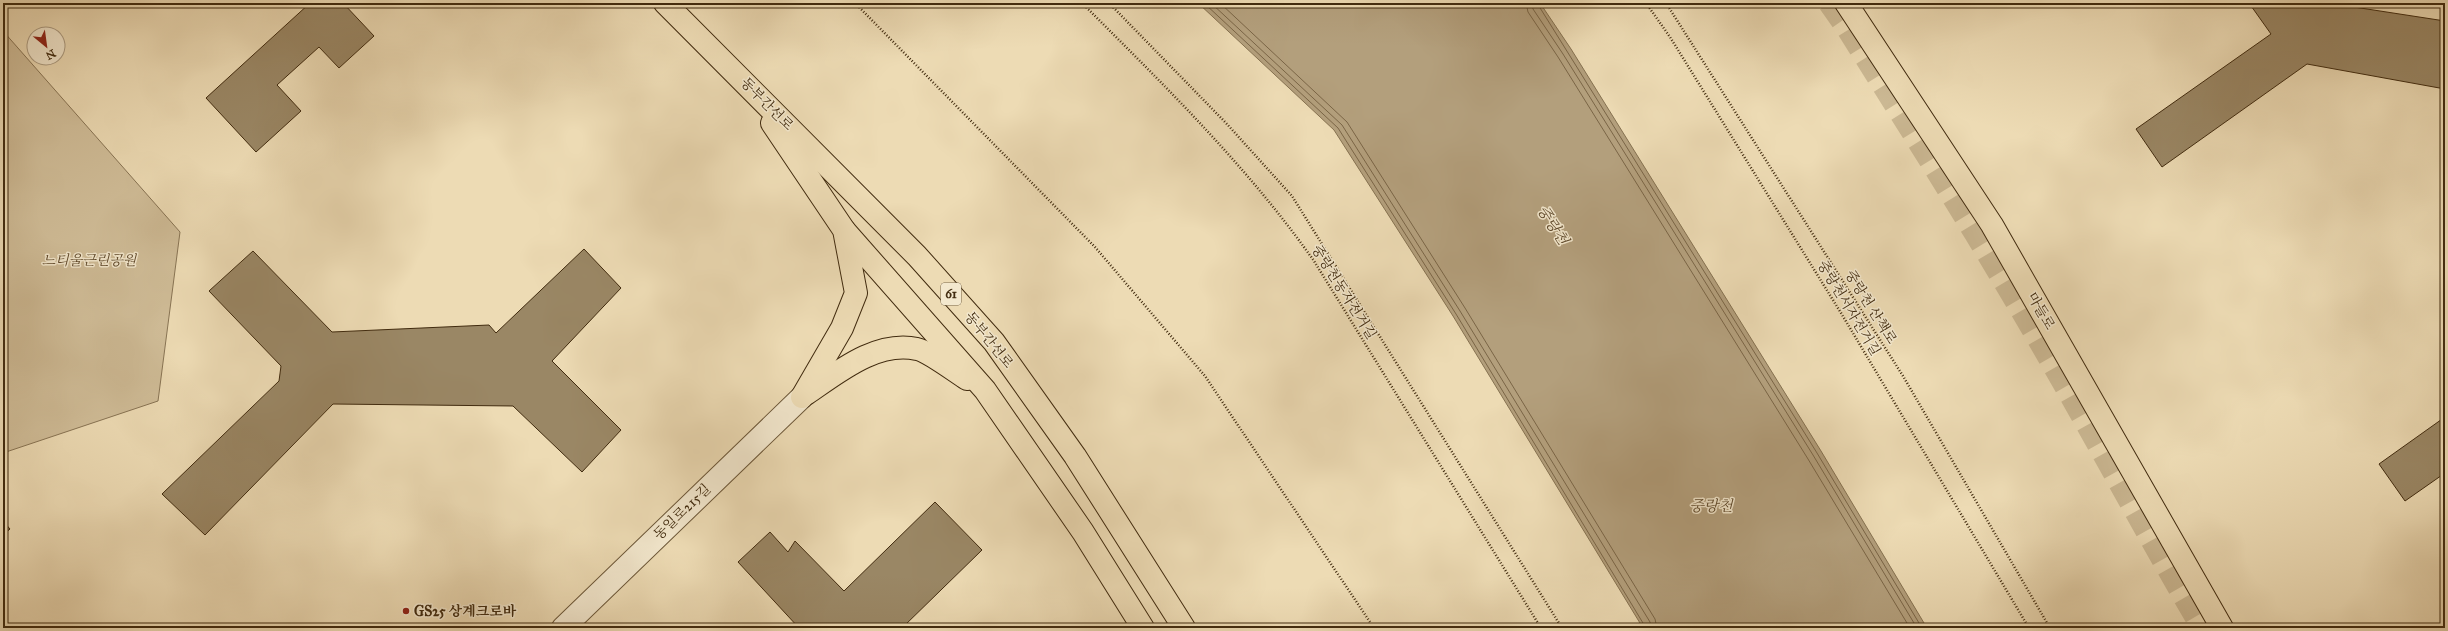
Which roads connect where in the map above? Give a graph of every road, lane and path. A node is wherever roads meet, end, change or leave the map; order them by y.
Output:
1 (665, 3) edge
2 (856, 3) edge
3 (1082, 3) edge
4 (1109, 3) edge
5 (1646, 3) edge
6 (1666, 3) edge
7 (1846, 3) edge
8 (742, 78) junction
9 (844, 230) junction
10 (985, 390) junction
11 (802, 397) junction
12 (563, 628) edge
13 (1143, 628) edge
14 (1184, 628) edge
15 (1374, 628) edge
16 (1541, 628) edge
17 (1562, 628) edge
18 (2029, 628) edge
19 (2050, 628) edge
20 (2222, 628) edge

1 - 8 main road, 동부간선로 / 61
2 - 15 path
3 - 16 path, 중랑천동자전거길
4 - 17 path
5 - 18 path, 중랑천서자전거길
6 - 19 path, 중랑천 산책로
7 - 20 main road, 마들로
8 - 9 main road
8 - 14 main road, 동부간선로 / 61
9 - 10 main road
9 - 11 main road
10 - 11 main road
10 - 13 main road
11 - 12 street, 동일로215길

